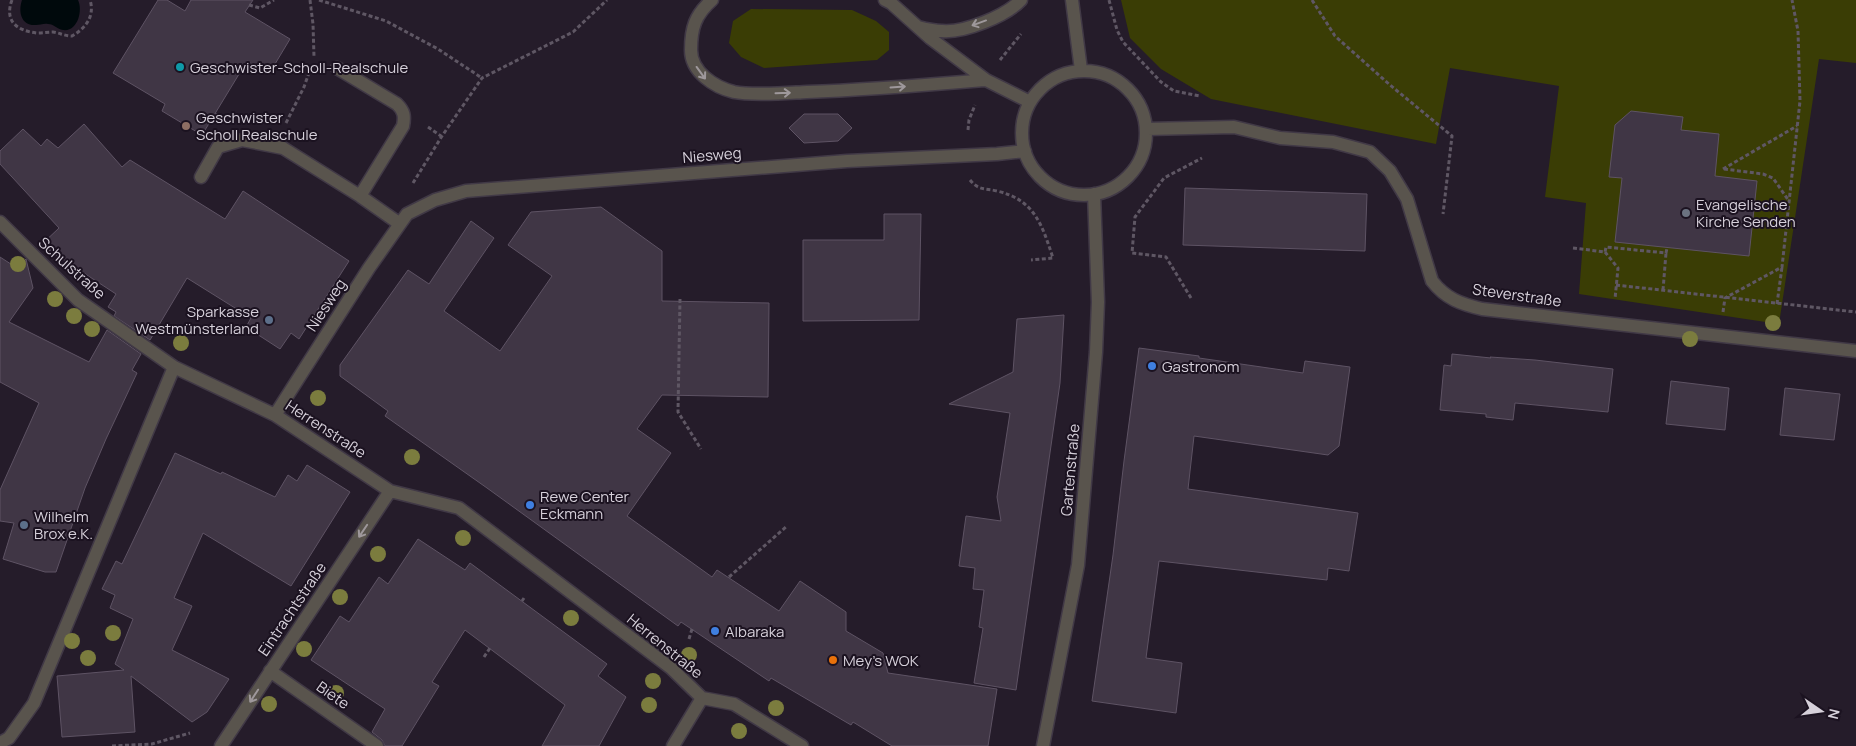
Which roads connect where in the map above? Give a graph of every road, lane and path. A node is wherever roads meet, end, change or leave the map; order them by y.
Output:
1 (12, 0) edge
2 (90, 0) edge
3 (274, 0) edge
4 (310, 0) edge
5 (319, 0) edge
6 (607, 0) edge
7 (712, 0) edge
8 (885, 0) edge
9 (1021, 0) edge
10 (1072, 0) edge
11 (1110, 0) edge
12 (1312, 0) edge
13 (1792, 0) edge
14 (249, 5) dead end
15 (918, 27) junction
16 (337, 68) dead end
17 (1081, 70) junction
18 (482, 78) junction
19 (986, 80) junction
20 (1200, 96) dead end
21 (1030, 102) junction
22 (1797, 126) junction
23 (1147, 129) junction
24 (272, 146) junction
25 (1025, 151) junction
26 (1202, 158) dead end
27 (201, 178) dead end
28 (1094, 194) junction
29 (360, 196) junction
30 (1789, 202) junction
31 (1443, 214) dead end
32 (403, 219) junction
33 (0, 222) edge
34 (1573, 248) dead end
35 (1668, 248) dead end
36 (1605, 252) junction
37 (1666, 253) junction
38 (1053, 258) dead end
39 (1031, 260) dead end
40 (1782, 267) junction
41 (1616, 285) junction
42 (1662, 290) junction
43 (1191, 298) dead end
44 (1725, 298) junction
45 (680, 299) dead end
46 (1614, 301) dead end
47 (1778, 304) junction
48 (1856, 312) edge
49 (1720, 335) junction
50 (1856, 352) edge
51 (174, 367) junction
52 (275, 415) junction
53 (701, 448) dead end
54 (390, 491) junction
55 (787, 526) dead end
56 (729, 577) dead end
57 (692, 629) dead end
58 (689, 639) dead end
59 (490, 648) dead end
60 (484, 657) dead end
61 (270, 671) junction
62 (702, 698) junction
63 (190, 733) dead end
64 (0, 743) edge
65 (112, 746) edge
66 (221, 746) edge
67 (377, 746) edge
68 (674, 746) edge
69 (802, 746) edge
70 (1043, 746) edge

1 - 2 path
3 - 14 path
4 - 24 path
5 - 18 path
6 - 18 path
7 -> 19 street
8 - 15 street
9 -> 15 street
10 - 17 street
11 - 20 path
12 - 31 path
13 - 22 path
15 - 19 street
16 - 29 street
17 - 21 street
17 - 23 street
18 - 32 path
19 - 21 street
21 - 25 street
22 - 30 path
22 - 30 path
23 - 28 street
23 - 49 street, Steverstraße
24 - 27 street
24 - 29 street
25 - 28 street
25 - 32 street, Niesweg
26 - 43 path
28 - 70 street, Gartenstraße
29 - 32 street
30 - 40 path
32 - 52 street, Niesweg
33 - 51 street, Schulstraße
34 - 36 path
35 - 37 path
36 - 37 path
36 - 41 path
37 - 42 path
38 - 39 path
40 - 44 path
40 - 47 path
41 - 42 path
41 - 46 path
42 - 44 path
44 - 47 path
44 - 49 path
45 - 53 path
47 - 48 path
49 - 50 street, Steverstraße
51 - 52 street, Herrenstraße
51 - 64 street
52 - 54 street, Herrenstraße
54 -> 61 street, Eintrachtstraße
54 - 62 street, Herrenstraße
55 - 56 path
57 - 58 path
59 - 60 path
61 -> 66 street, Eintrachtstraße
61 - 67 street, Biete
62 - 68 street
62 - 69 street, Herrenstraße
63 - 65 path

